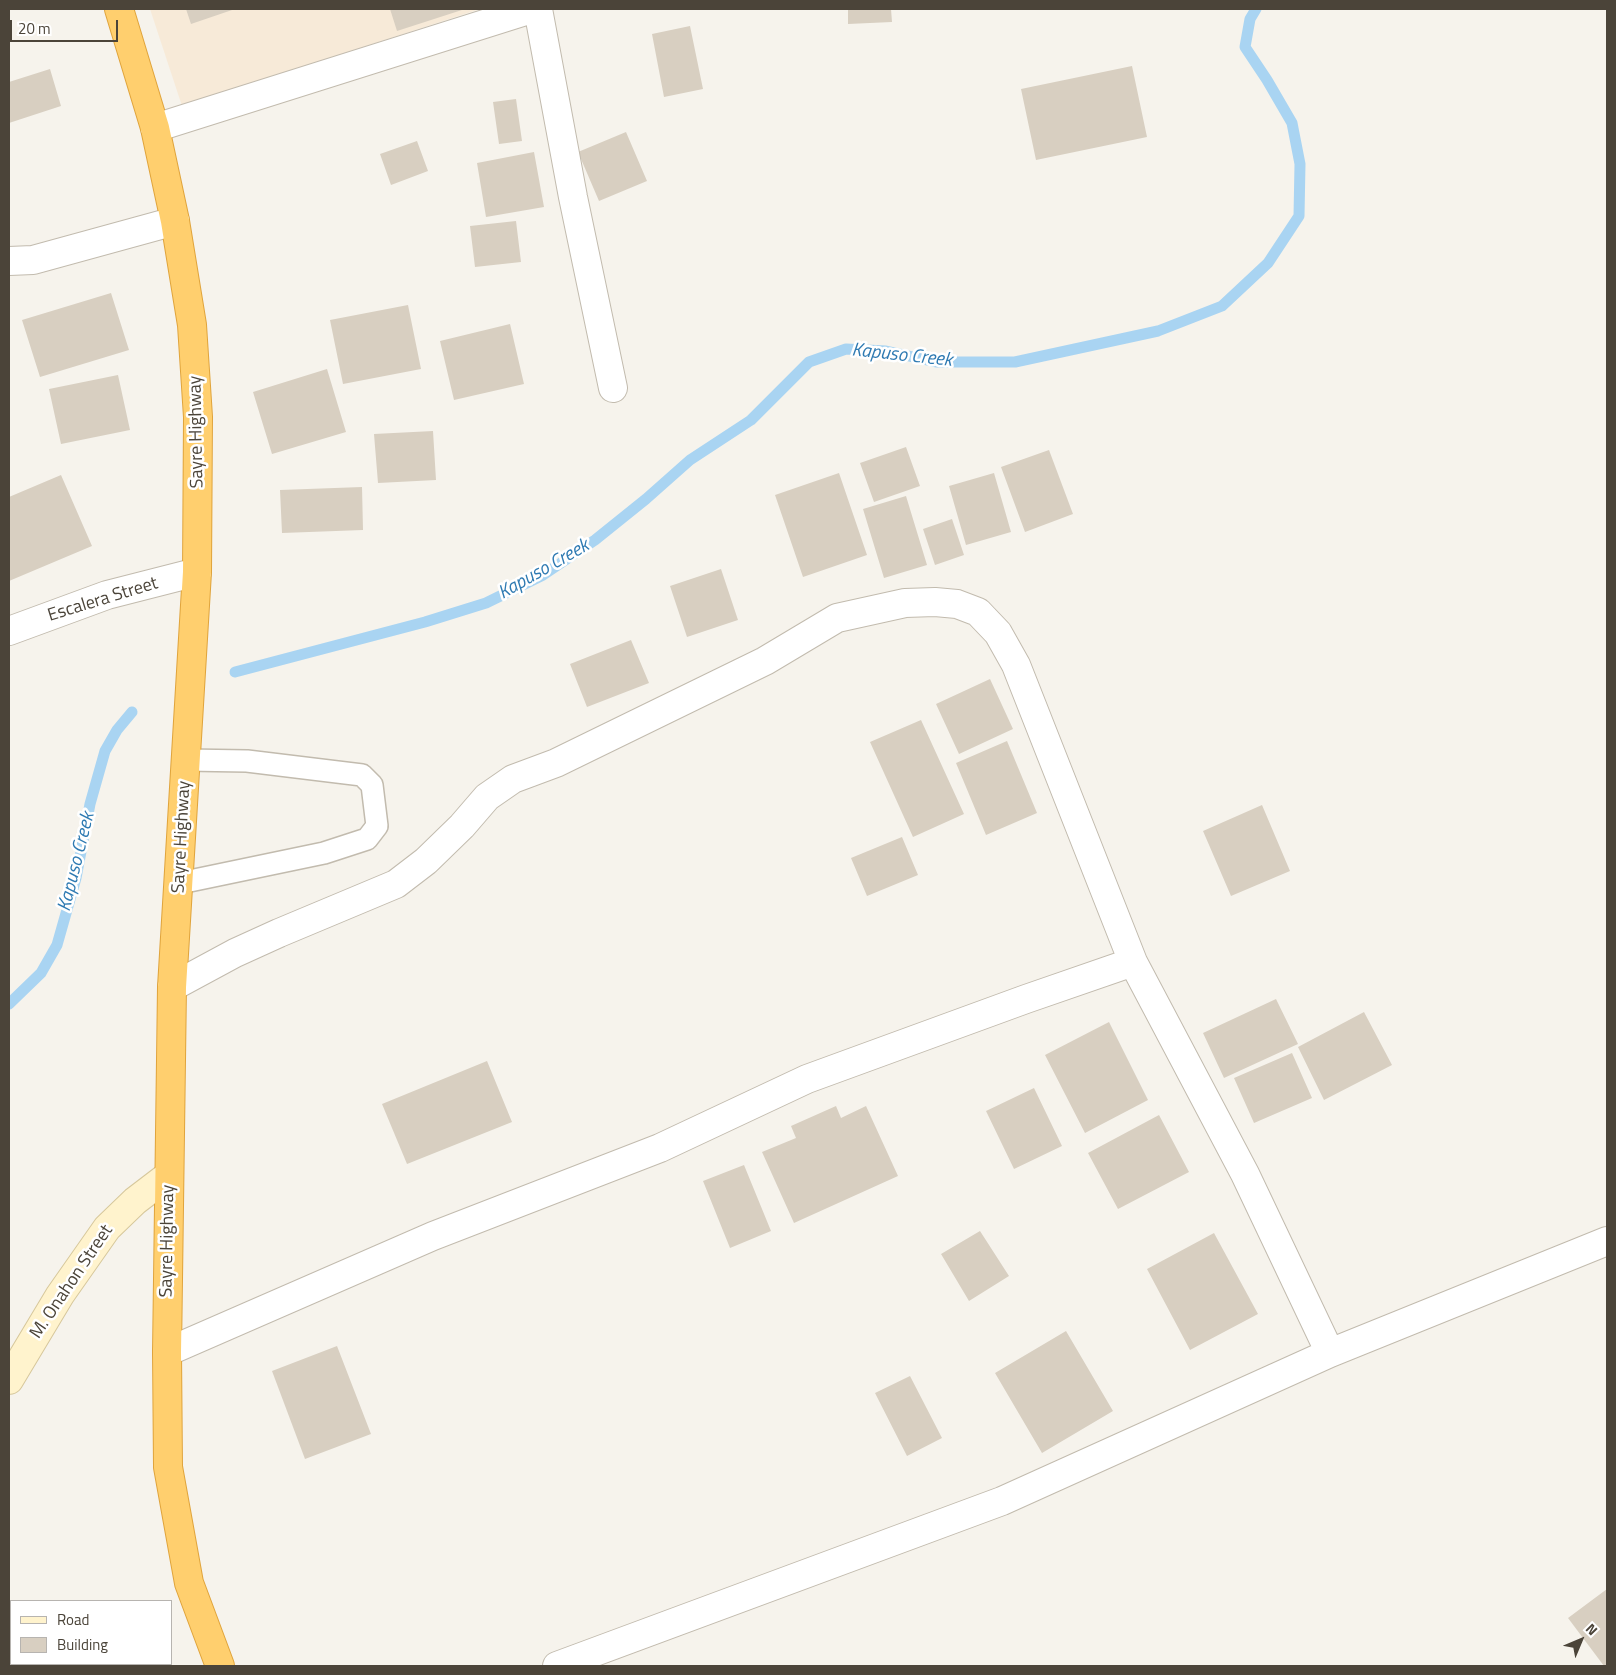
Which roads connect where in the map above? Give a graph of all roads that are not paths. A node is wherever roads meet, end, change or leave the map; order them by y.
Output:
1 (119, 9) edge
2 (532, 9) edge
3 (538, 9) edge
4 (155, 128) junction
5 (175, 221) junction
6 (9, 261) edge
7 (613, 388) dead end
8 (197, 572) junction
9 (9, 631) edge
10 (186, 760) junction
11 (180, 883) junction
12 (1133, 962) junction
13 (172, 987) junction
14 (169, 1175) junction
15 (1607, 1241) edge
16 (166, 1352) junction
17 (1330, 1353) junction
18 (9, 1380) edge
19 (220, 1666) edge
20 (557, 1666) edge

1 - 4 highway, Sayre Highway
2 - 4 street
3 - 7 street
4 - 5 highway, Sayre Highway
5 - 6 street
5 - 8 highway, Sayre Highway
8 - 9 street, Escalera Street
8 - 10 highway, Sayre Highway
10 - 11 highway, Sayre Highway
10 - 11 lane
11 - 13 highway, Sayre Highway
12 - 13 street
12 - 16 street
12 - 17 street
13 - 14 highway, Sayre Highway
14 - 16 highway, Sayre Highway
14 - 18 street, M. Onahon Street
15 - 17 street
16 - 19 highway, Sayre Highway
17 - 20 street

